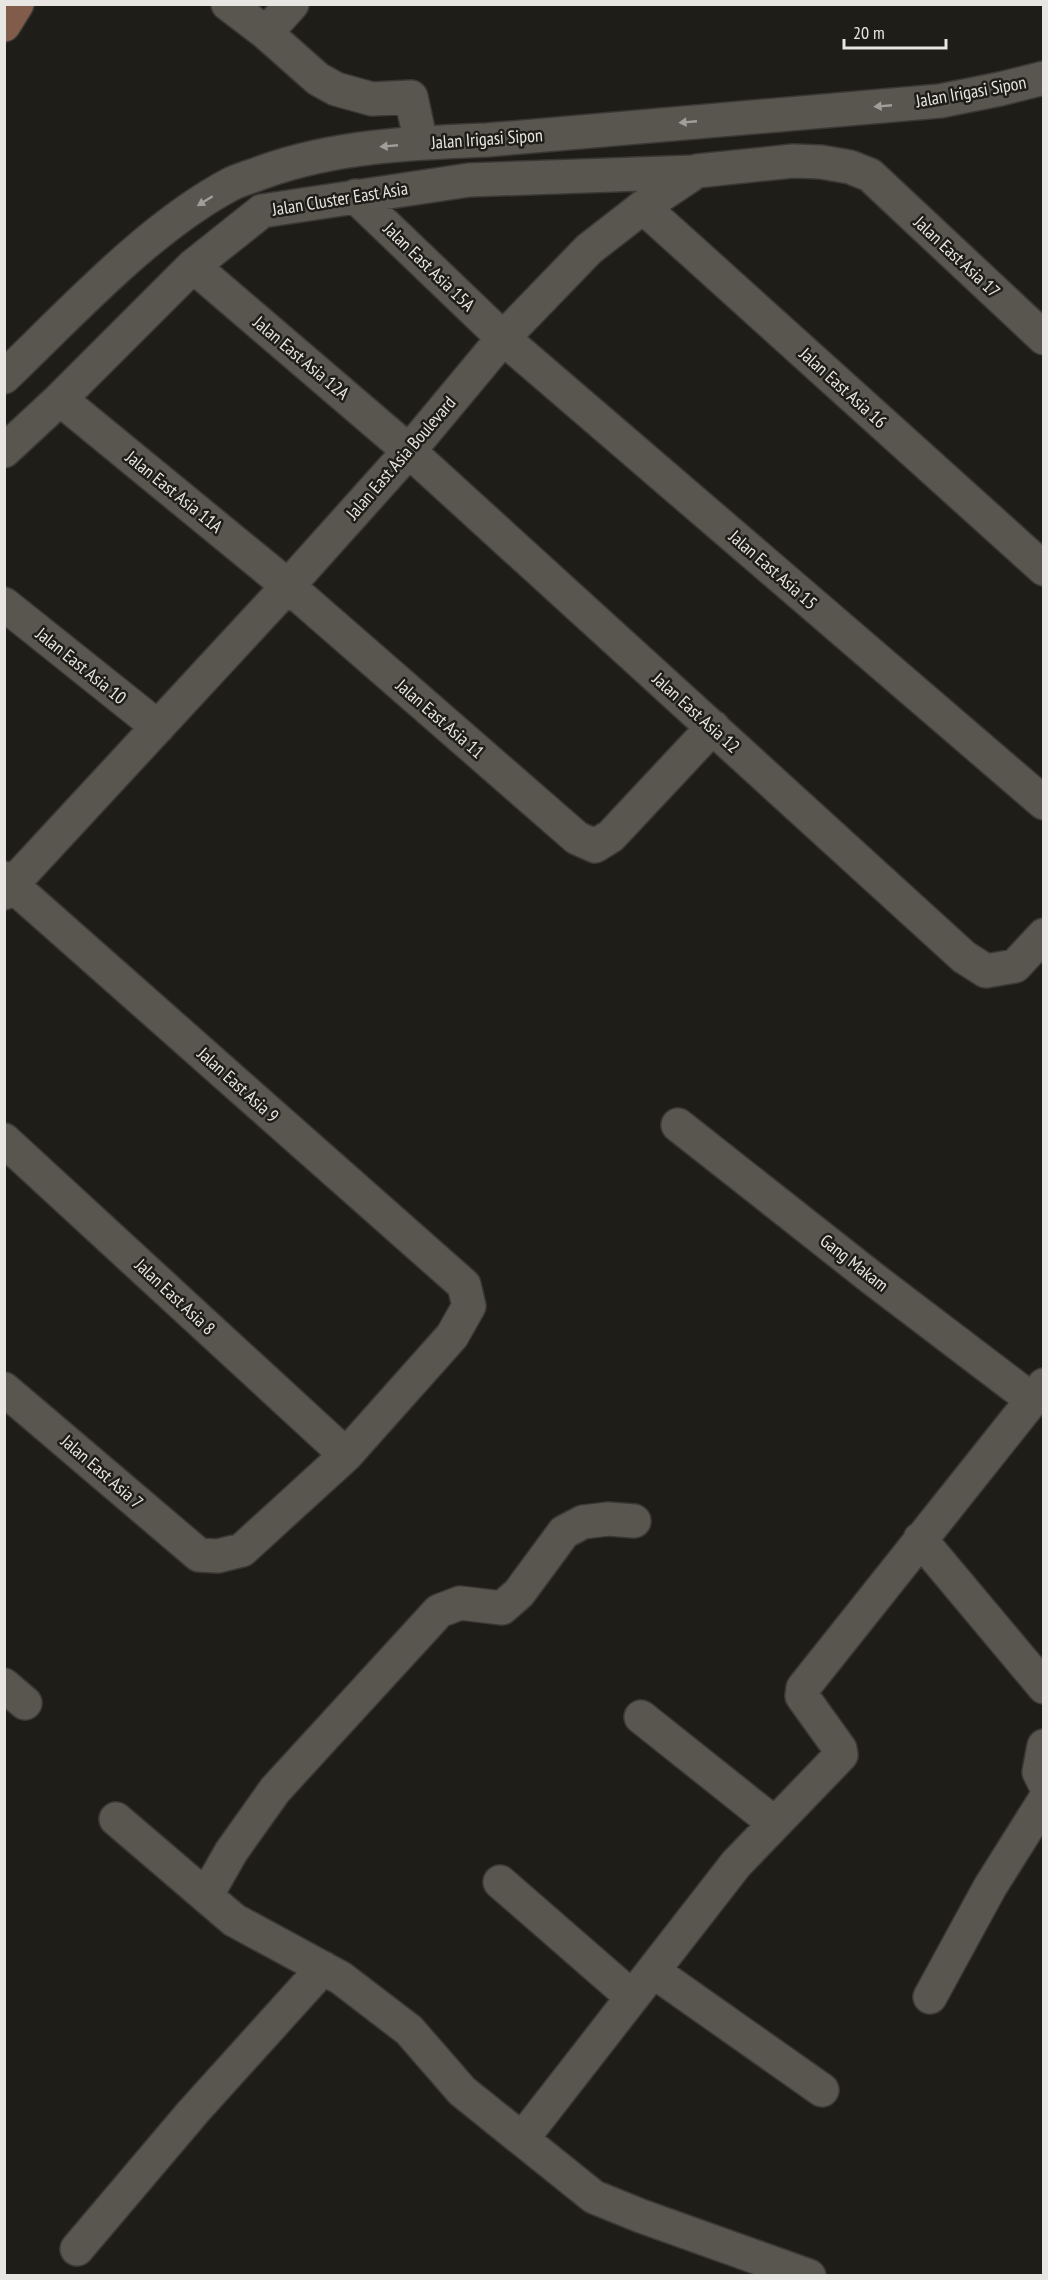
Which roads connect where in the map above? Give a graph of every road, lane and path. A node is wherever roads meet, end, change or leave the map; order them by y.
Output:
1 (17, 4) edge
2 (228, 4) edge
3 (292, 4) edge
4 (4, 25) edge
5 (266, 33) junction
6 (1044, 78) edge
7 (420, 139) junction
8 (697, 171) junction
9 (870, 175) joint
10 (355, 196) junction
11 (643, 207) junction
12 (193, 266) junction
13 (503, 338) junction
14 (1044, 338) edge
15 (4, 377) edge
16 (60, 399) junction
17 (4, 451) edge
18 (409, 451) junction
19 (1044, 568) edge
20 (288, 586) junction
21 (4, 604) edge
22 (713, 727) junction
23 (158, 728) junction
24 (1044, 802) edge
25 (7, 885) edge
26 (1044, 935) edge
27 (678, 1125) dead end
28 (4, 1140) edge
29 (4, 1389) edge
30 (1037, 1392) edge
31 (346, 1455) junction
32 (634, 1521) dead end
33 (920, 1539) junction
34 (1044, 1687) edge
35 (641, 1717) dead end
36 (1044, 1746) edge
37 (1044, 1782) edge
38 (1044, 1801) edge
39 (116, 1819) dead end
40 (774, 1823) junction
41 (500, 1882) dead end
42 (206, 1896) junction
43 (323, 1968) junction
44 (652, 1971) junction
45 (632, 1997) junction
46 (930, 1997) dead end
47 (822, 2090) dead end
48 (522, 2139) junction
49 (77, 2249) dead end
50 (809, 2276) edge

1 - 4 main road
2 - 5 street
3 - 5 street
5 - 7 street
6 -> 7 street, Jalan Irigasi Sipon
7 -> 15 street, Jalan Irigasi Sipon
8 - 9 street, Jalan East Asia Boulevard
8 - 10 street, Jalan Cluster East Asia
8 - 11 street, Jalan East Asia Boulevard
9 - 14 street, Jalan East Asia 17
10 - 12 street, Jalan Cluster East Asia
10 - 13 street, Jalan East Asia 15A
11 - 13 street, Jalan East Asia Boulevard
11 - 19 street, Jalan East Asia 16
12 - 16 street, Jalan Cluster East Asia
12 - 18 street, Jalan East Asia 12A
13 - 18 street, Jalan East Asia Boulevard
13 - 24 street, Jalan East Asia 15
16 - 17 street, Jalan Cluster East Asia
16 - 20 street, Jalan East Asia 11A
18 - 20 street, Jalan East Asia Boulevard
18 - 22 street, Jalan East Asia 12
20 - 22 street, Jalan East Asia 11
20 - 23 street, Jalan East Asia Boulevard
21 - 23 street, Jalan East Asia 10
22 - 26 street, Jalan East Asia 12
23 - 25 street, Jalan East Asia Boulevard
25 - 31 street, Jalan East Asia 9
27 - 30 street, Gang Makam
28 - 31 street, Jalan East Asia 8
29 - 31 street, Jalan East Asia 7
30 - 33 street
32 - 42 street
33 - 34 street
33 - 40 street
35 - 40 street
36 - 37 street
38 - 46 street
39 - 42 street
40 - 44 street
41 - 45 street
42 - 43 street
43 - 48 street
43 - 49 street
44 - 45 street
44 - 47 street
45 - 48 street
48 - 50 street

